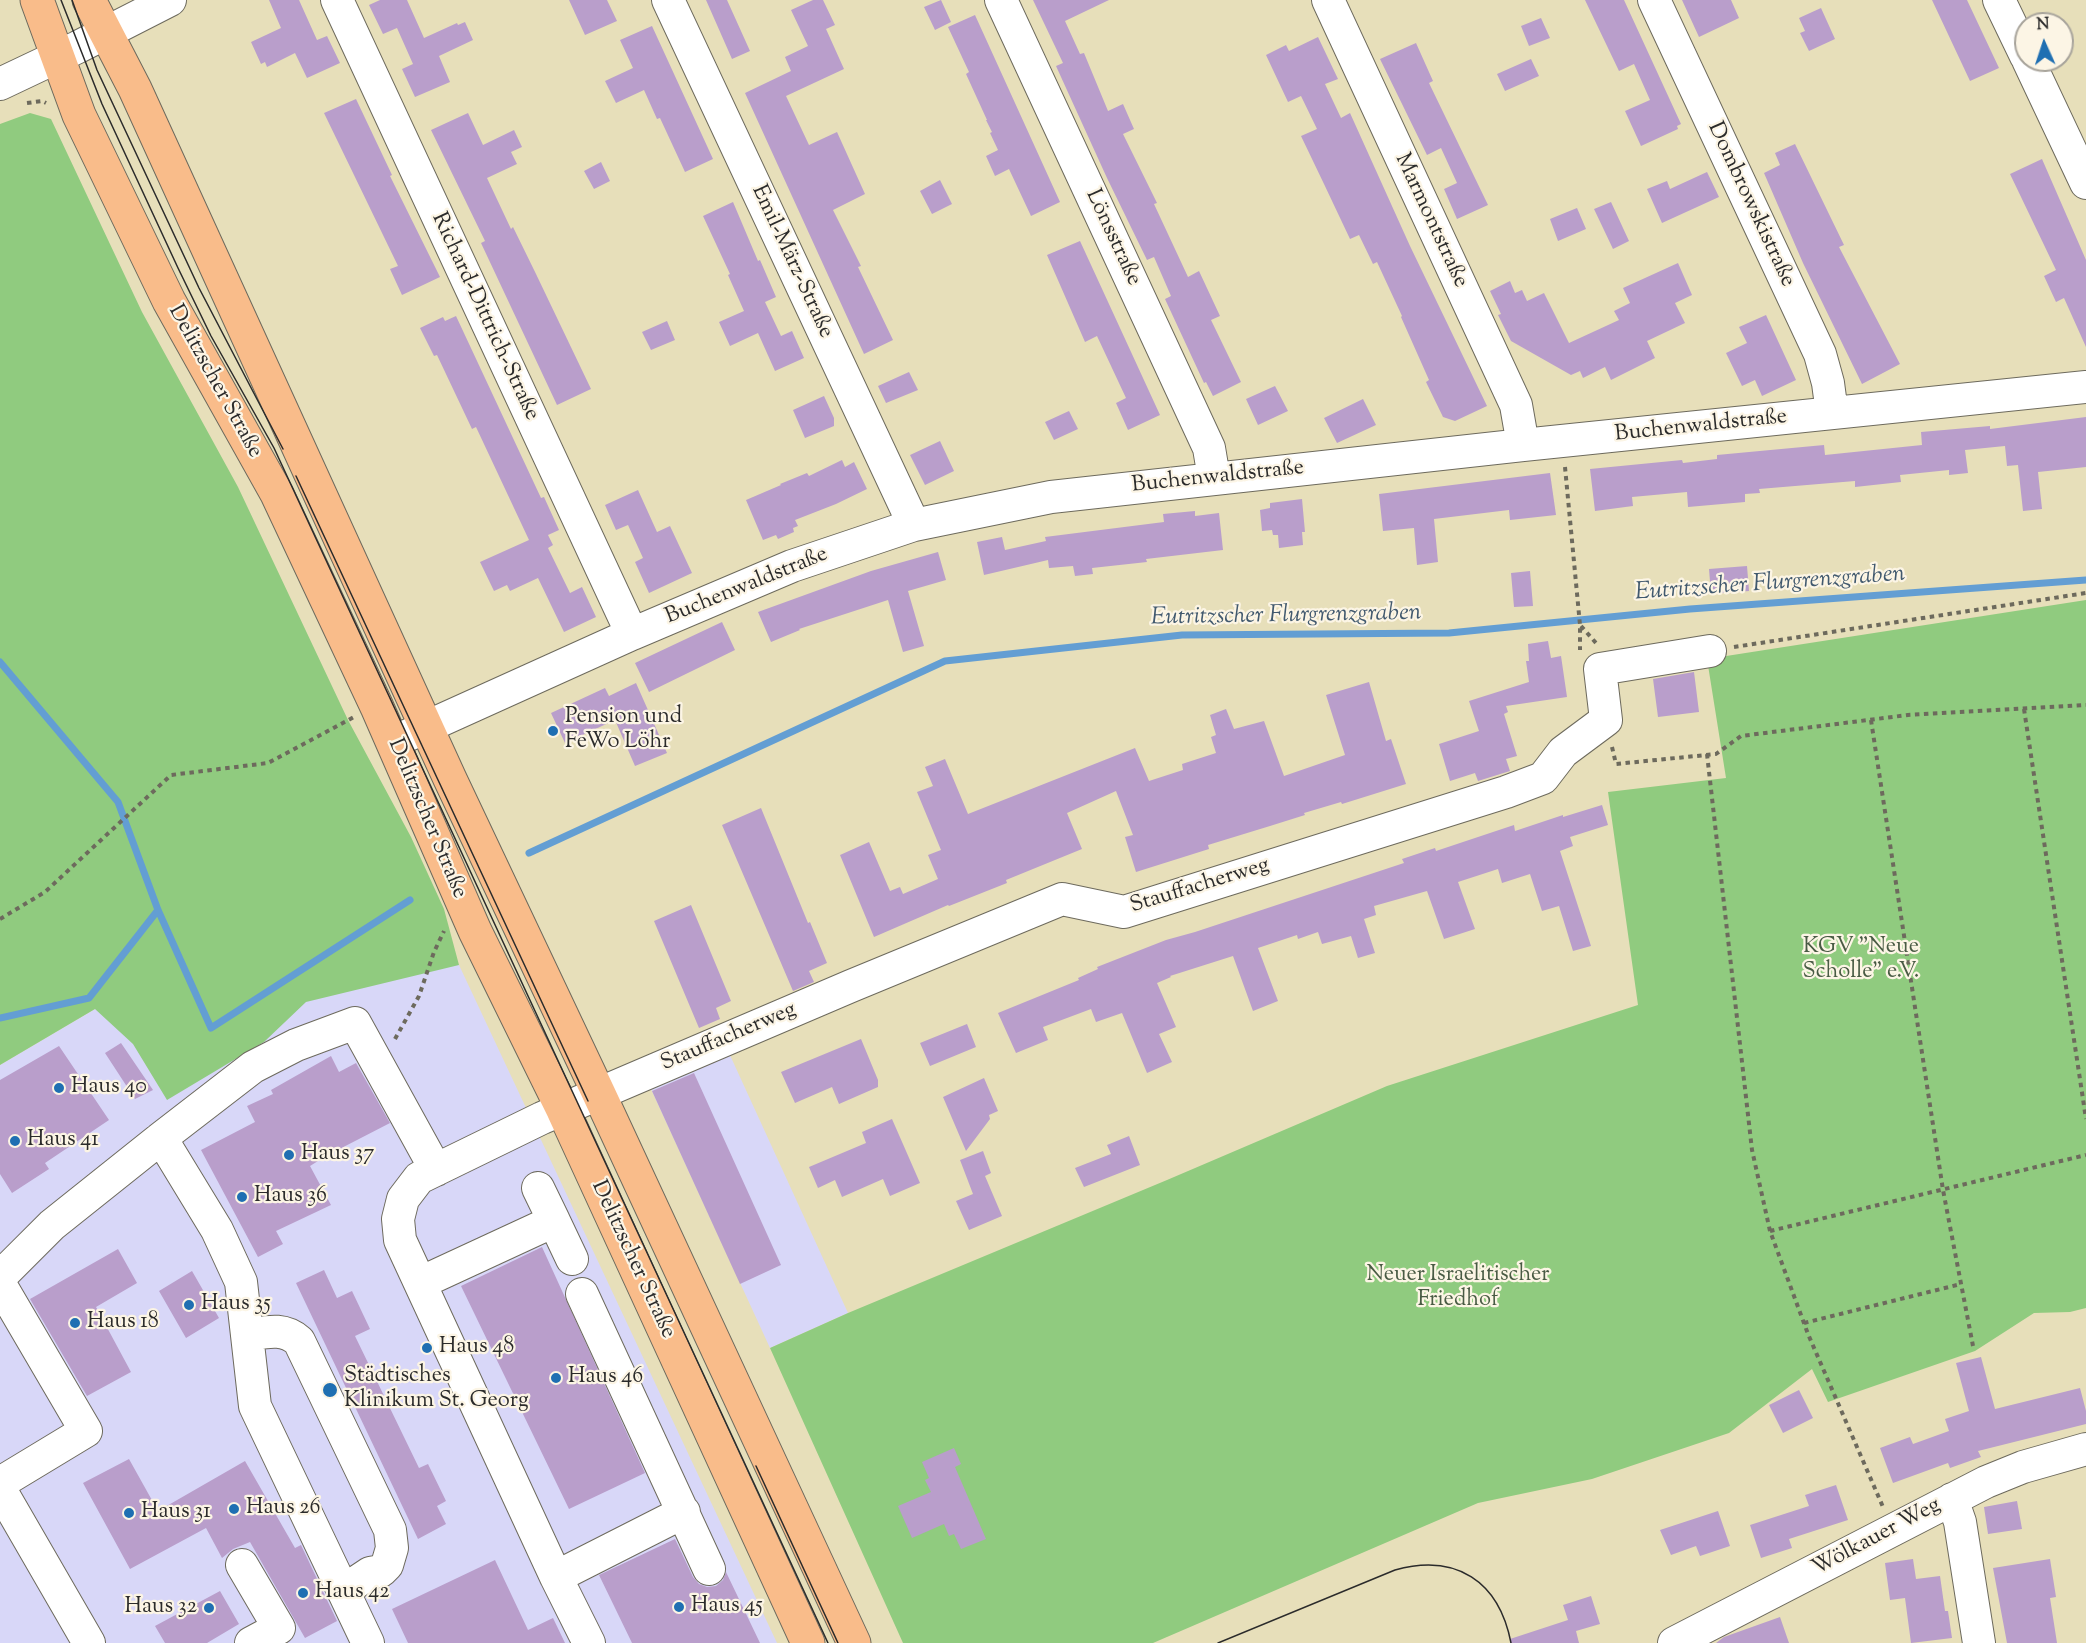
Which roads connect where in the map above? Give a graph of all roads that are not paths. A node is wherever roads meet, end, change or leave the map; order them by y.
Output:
1 (37, 0) edge
2 (89, 0) edge
3 (170, 0) edge
4 (337, 0) edge
5 (668, 0) edge
6 (1001, 0) edge
7 (1328, 0) edge
8 (1654, 0) edge
9 (1999, 0) edge
10 (2014, 31) edge
11 (105, 33) junction
12 (58, 57) junction
13 (2034, 72) edge
14 (10, 95) edge
15 (2086, 183) edge
16 (2086, 387) edge
17 (1832, 413) junction
18 (1522, 445) junction
19 (1214, 478) junction
20 (914, 525) junction
21 (632, 634) junction
22 (1710, 651) road end
23 (426, 726) junction
24 (393, 742) junction
25 (599, 1094) junction
26 (562, 1110) junction
27 (161, 1137) junction
28 (436, 1170) junction
29 (538, 1188) dead end
30 (554, 1221) junction
31 (572, 1259) dead end
32 (0, 1277) edge
33 (420, 1283) junction
34 (0, 1284) edge
35 (582, 1294) dead end
36 (247, 1335) junction
37 (2086, 1449) edge
38 (0, 1483) edge
39 (0, 1489) edge
40 (1952, 1499) junction
41 (684, 1512) junction
42 (242, 1565) dead end
43 (709, 1569) dead end
44 (556, 1577) junction
45 (343, 1592) junction
46 (284, 1635) edge
47 (89, 1643) edge
48 (250, 1643) edge
49 (368, 1643) edge
50 (589, 1643) edge
51 (808, 1643) edge
52 (854, 1643) edge
53 (1674, 1643) edge
54 (1979, 1643) edge

1 - 12 main road, Delitzscher Straße
2 - 11 main road, Delitzscher Straße
3 - 11 street
4 - 21 street, Richard-Dittrich-Straße
5 - 20 street, Emil-März-Straße
6 - 19 street, Lönsstraße
7 - 18 street, Marmontstraße
8 - 17 street, Dombrowskistraße
9 - 10 street
11 - 12 street
11 - 23 main road, Delitzscher Straße
12 - 14 street
12 - 24 main road, Delitzscher Straße
13 - 15 street
16 - 17 street, Buchenwaldstraße
17 - 18 street, Buchenwaldstraße
18 - 19 street, Buchenwaldstraße
19 - 20 street, Buchenwaldstraße
20 - 21 street, Buchenwaldstraße
21 - 23 street, Buchenwaldstraße
22 - 25 street, Stauffacherweg
23 - 24 street, Buchenwaldstraße
23 - 25 main road, Delitzscher Straße
24 - 26 main road, Delitzscher Straße
25 - 26 street, Stauffacherweg
25 - 52 main road, Delitzscher Straße
26 - 28 street, Stauffacherweg
26 - 51 main road, Delitzscher Straße
27 - 28 street
27 - 32 street
27 - 36 street
28 - 33 street, Stauffacherweg
29 - 30 street
30 - 31 street
30 - 33 street
33 - 44 street, Stauffacherweg
34 - 38 street
35 - 41 street
36 - 45 street
36 - 45 street
37 - 40 street, Wölkauer Weg
39 - 47 street
40 - 53 street, Wölkauer Weg
40 - 54 street
41 - 43 street
41 - 44 street
42 - 46 street
44 - 50 street, Stauffacherweg
45 - 49 street
46 - 48 street

